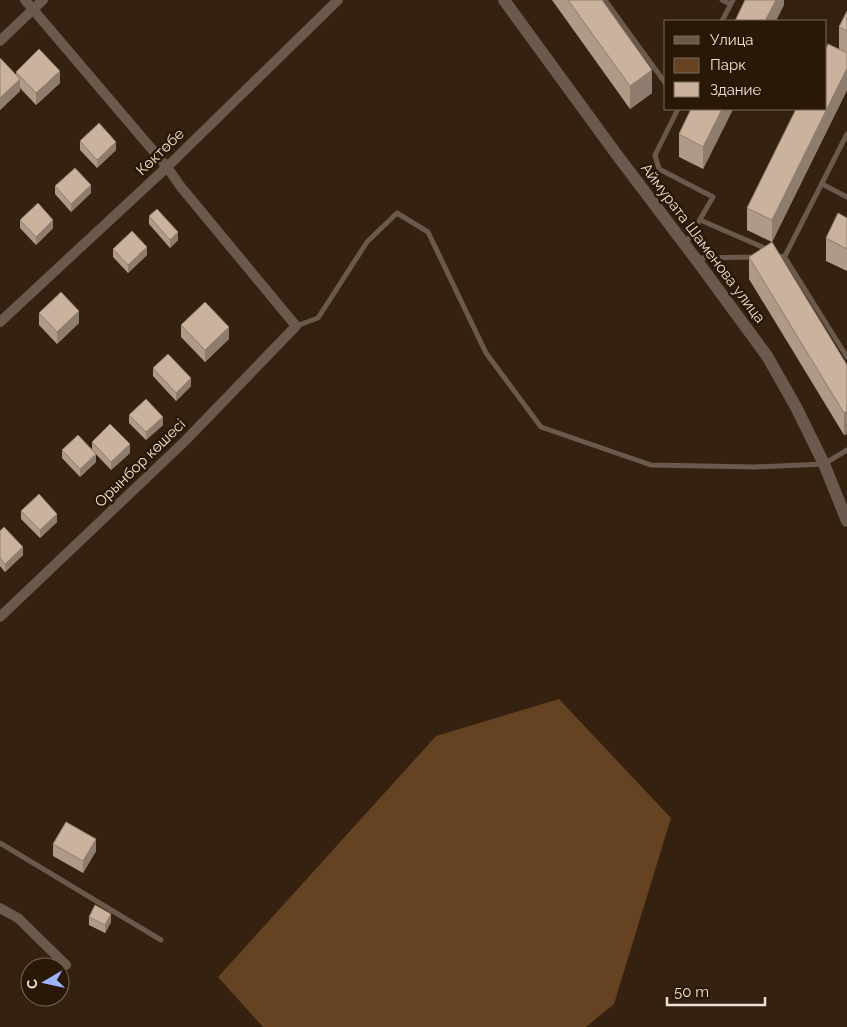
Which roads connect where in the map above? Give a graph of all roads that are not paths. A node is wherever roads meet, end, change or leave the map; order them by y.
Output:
1 (25, 0) edge
2 (43, 0) edge
3 (338, 0) edge
4 (504, 0) edge
5 (605, 0) edge
6 (722, 0) edge
7 (732, 2) edge
8 (33, 10) junction
9 (723, 20) edge
10 (0, 41) edge
11 (664, 81) edge
12 (678, 110) edge
13 (847, 134) edge
14 (167, 167) junction
15 (822, 184) junction
16 (847, 196) edge
17 (700, 220) junction
18 (685, 246) junction
19 (785, 256) junction
20 (696, 258) junction
21 (0, 322) edge
22 (296, 326) junction
23 (847, 357) edge
24 (847, 450) edge
25 (824, 464) junction
26 (847, 521) edge
27 (0, 617) edge
28 (0, 843) edge
29 (0, 908) edge
30 (161, 940) dead end
31 (57, 957) edge

1 - 8 street
2 - 8 street
3 - 14 street, Көктөбе
4 - 18 street, Аймурата Шаменова улица
5 - 11 lane
6 - 7 lane
7 - 9 lane
8 - 10 street
8 - 14 street
12 - 17 lane
13 - 15 lane
14 - 21 street, Көктөбе
14 - 22 street
15 - 16 lane
15 - 19 lane
17 - 18 lane
17 - 19 lane
18 - 20 street, Аймурата Шаменова улица
19 - 20 lane
19 - 23 lane
20 - 25 street, Аймурата Шаменова улица
22 - 25 lane
22 - 27 street, Орынбор көшесі
24 - 25 lane
25 - 26 street, Аймурата Шаменова улица
28 - 30 lane
29 - 31 street

